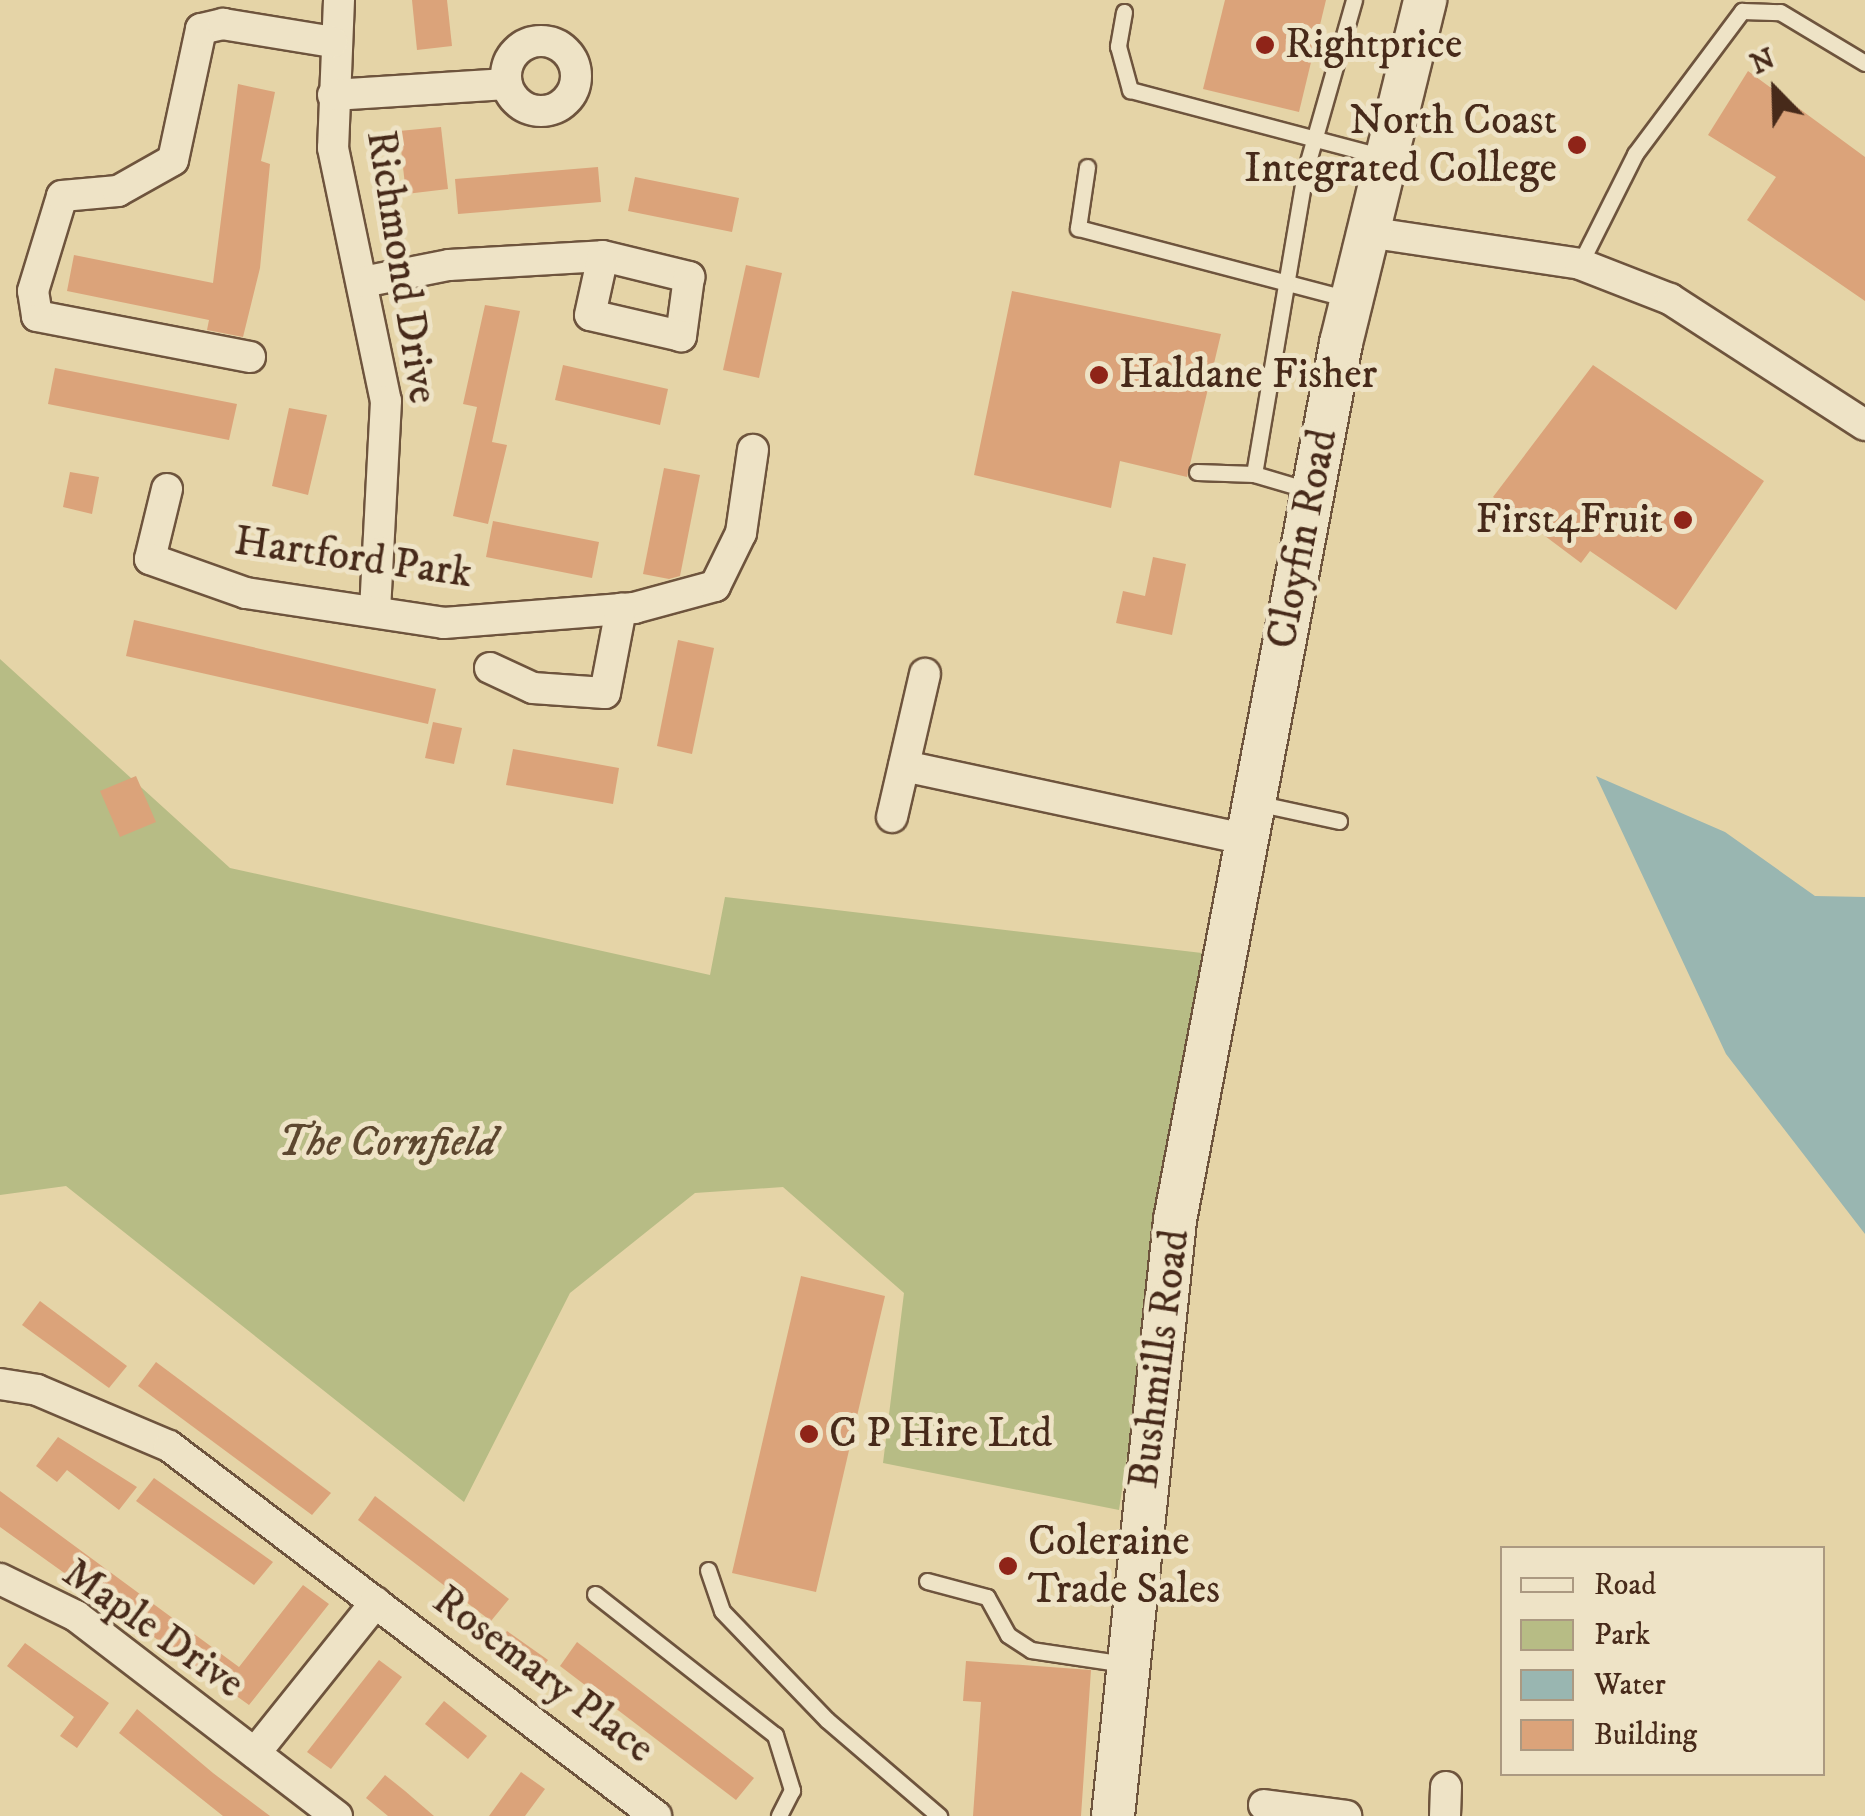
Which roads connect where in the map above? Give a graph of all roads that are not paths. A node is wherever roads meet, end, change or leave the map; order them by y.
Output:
1 (339, 0) edge
2 (1354, 0) edge
3 (1425, 0) edge
4 (1124, 12) dead end
5 (333, 42) junction
6 (1865, 63) edge
7 (507, 84) dead end
8 (333, 94) junction
9 (1318, 141) junction
10 (1384, 157) junction
11 (1086, 167) dead end
12 (1367, 232) junction
13 (603, 256) dead end
14 (1580, 264) junction
15 (363, 282) junction
16 (1284, 283) junction
17 (1351, 300) junction
18 (250, 357) dead end
19 (1865, 425) edge
20 (753, 450) dead end
21 (1197, 472) dead end
22 (1254, 474) junction
23 (167, 489) dead end
24 (1312, 492) junction
25 (375, 608) junction
26 (621, 610) junction
27 (490, 668) dead end
28 (925, 674) dead end
29 (904, 766) junction
30 (892, 817) dead end
31 (1248, 821) junction
32 (1340, 822) dead end
33 (1222, 965) joint
34 (0, 1384) edge
35 (708, 1570) dead end
36 (0, 1579) edge
37 (927, 1580) dead end
38 (596, 1594) dead end
39 (376, 1602) junction
40 (1126, 1664) junction
41 (316, 1678) joint
42 (255, 1752) junction
43 (1264, 1805) dead end
44 (337, 1816) edge
45 (656, 1816) edge
46 (780, 1816) edge
47 (939, 1816) edge
48 (1113, 1816) edge
49 (1346, 1816) edge

1 - 5 street, Richmond Drive
2 - 9 lane
3 - 10 main road, Cloyfin Road
4 - 9 lane
5 - 8 street, Richmond Drive
5 - 18 street
6 - 14 lane
7 - 8 street
8 - 15 street, Richmond Drive
9 - 10 lane
9 - 16 lane
10 - 12 main road, Cloyfin Road
11 - 16 lane
12 - 14 street
12 - 17 main road, Cloyfin Road
13 - 15 street
14 - 19 street
15 - 25 street, Richmond Drive
16 - 17 lane
16 - 22 lane
17 - 24 main road, Cloyfin Road
20 - 26 street, Hartford Park
21 - 22 lane
22 - 24 lane
23 - 25 street, Hartford Park
24 - 31 main road, Cloyfin Road
25 - 26 street, Hartford Park
26 - 27 street
28 - 29 street
29 - 30 street
29 - 31 street
31 - 32 lane
31 - 33 main road, Cloyfin Road
33 - 40 main road, Bushmills Road
34 - 39 street, Rosemary Place
35 - 47 lane
36 - 42 street, Maple Drive
37 - 40 lane
38 - 46 lane
39 - 41 street, Rosemary Place
39 - 45 street, Rosemary Place
40 - 48 main road, Bushmills Road
41 - 42 street, Maple Drive
42 - 44 street, Maple Drive
43 - 49 street

